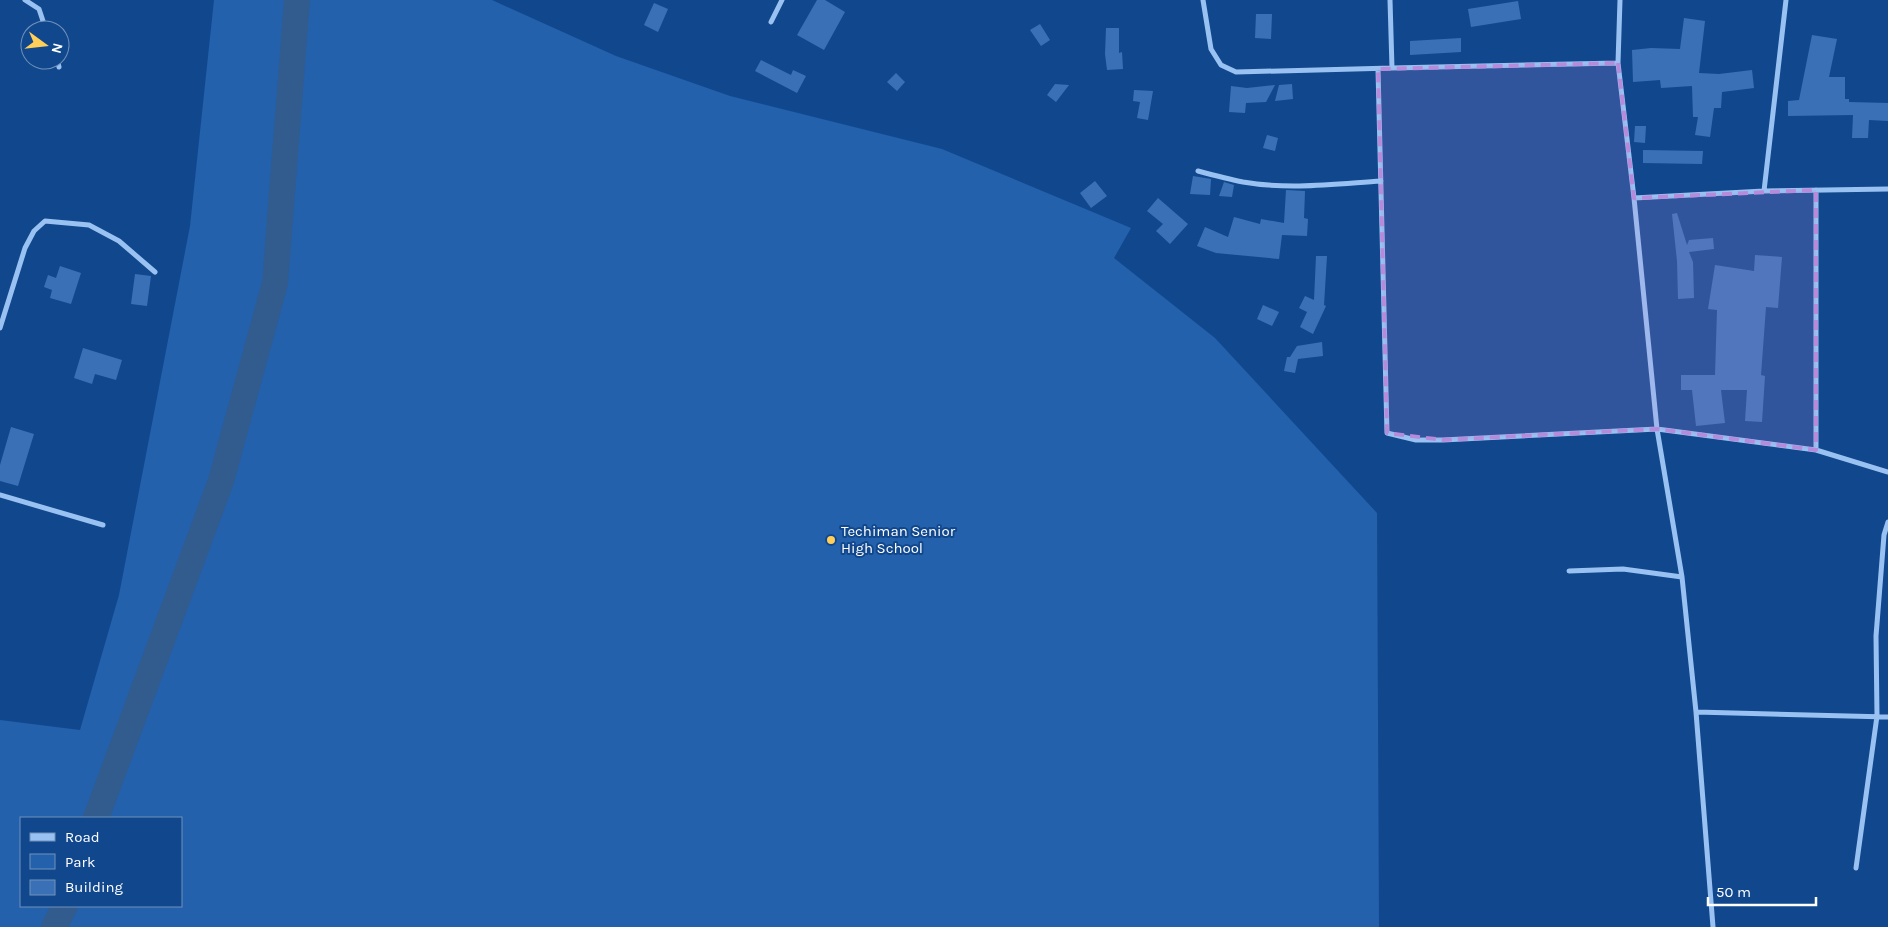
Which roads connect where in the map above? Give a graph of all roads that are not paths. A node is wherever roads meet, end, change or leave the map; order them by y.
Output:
1 (25, 0) edge
2 (782, 0) edge
3 (1203, 0) edge
4 (1390, 0) edge
5 (1620, 0) edge
6 (1786, 0) edge
7 (42, 20) edge
8 (771, 22) dead end
9 (1618, 62) junction
10 (1392, 68) junction
11 (1378, 69) junction
12 (1198, 171) dead end
13 (1381, 181) junction
14 (1888, 188) edge
15 (1816, 190) junction
16 (1764, 191) junction
17 (1634, 198) junction
18 (155, 272) dead end
19 (0, 328) edge
20 (1658, 430) junction
21 (1816, 450) junction
22 (1888, 472) edge
23 (0, 495) edge
24 (1888, 522) edge
25 (103, 525) dead end
26 (1569, 571) dead end
27 (1682, 577) junction
28 (1696, 712) junction
29 (1877, 716) junction
30 (1888, 717) edge
31 (1856, 868) dead end
32 (1713, 927) edge

1 - 7 street
2 - 8 street
3 - 11 street
4 - 10 street
5 - 9 street
6 - 16 street
9 - 10 street
9 - 17 street
10 - 11 street
11 - 13 street
12 - 13 street
13 - 20 street
14 - 15 street
15 - 16 street
15 - 21 street
16 - 17 street
17 - 20 street
18 - 19 street
20 - 21 street
20 - 27 street
21 - 22 street
23 - 25 street
24 - 29 street
26 - 27 street
27 - 28 street
28 - 29 street
28 - 32 street
29 - 30 street
29 - 31 street

